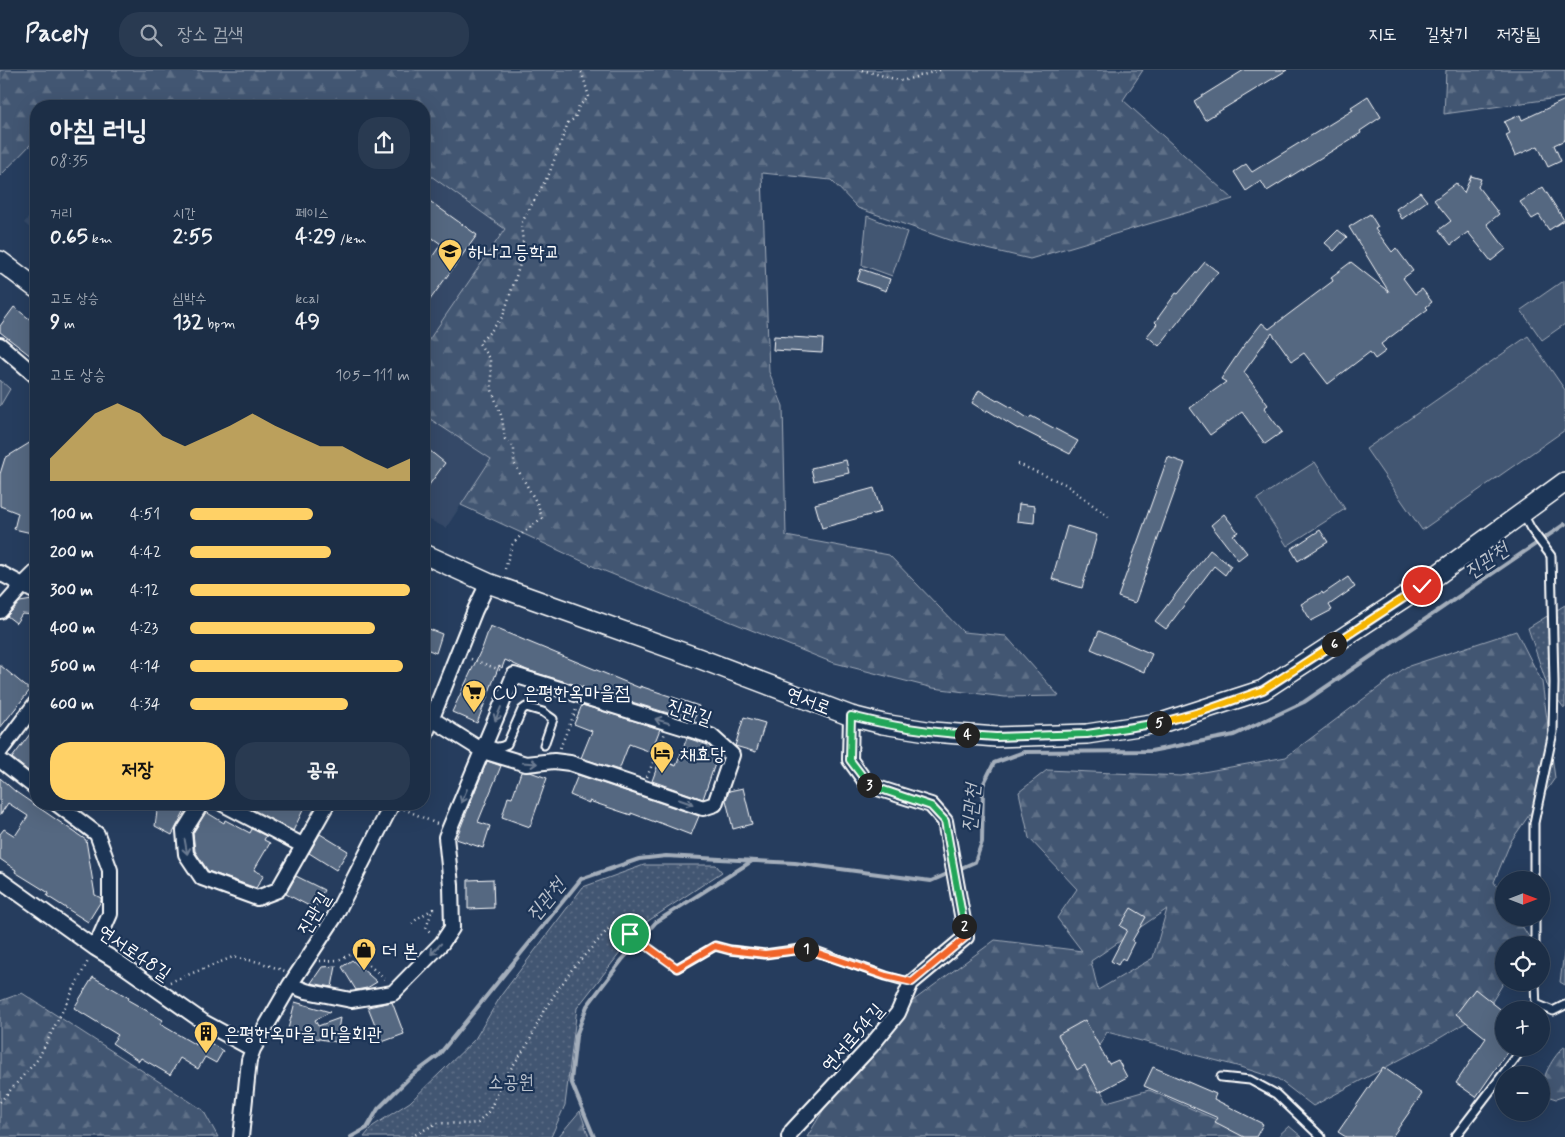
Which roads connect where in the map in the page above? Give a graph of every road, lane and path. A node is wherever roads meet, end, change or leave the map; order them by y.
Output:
1 (579, 70) edge
2 (862, 70) edge
3 (940, 70) edge
4 (0, 261) edge
5 (30, 284) edge
6 (0, 345) edge
7 (30, 371) edge
8 (1018, 464) dead end
9 (1565, 482) edge
10 (1110, 518) dead end
11 (1527, 521) junction
12 (430, 557) edge
13 (505, 569) dead end
14 (0, 572) edge
15 (30, 578) edge
16 (488, 583) junction
17 (24, 584) junction
18 (30, 588) edge
19 (0, 611) edge
20 (472, 659) dead end
21 (514, 675) junction
22 (581, 696) junction
23 (30, 712) edge
24 (851, 716) junction
25 (432, 719) junction
26 (669, 723) junction
27 (430, 724) edge
28 (544, 745) dead end
29 (484, 747) junction
30 (0, 752) edge
31 (0, 760) edge
32 (554, 761) junction
33 (30, 783) edge
34 (644, 787) junction
35 (66, 810) edge
36 (197, 810) edge
37 (235, 810) edge
38 (323, 810) edge
39 (395, 810) edge
40 (406, 810) edge
41 (449, 830) junction
42 (302, 845) junction
43 (1534, 871) edge
44 (0, 880) edge
45 (412, 924) dead end
46 (442, 943) junction
47 (92, 954) junction
48 (319, 961) dead end
49 (677, 968) joint
50 (288, 978) junction
51 (912, 982) junction
52 (166, 983) dead end
53 (398, 988) junction
54 (1565, 1005) edge
55 (1550, 1010) edge
56 (253, 1049) junction
57 (1517, 1056) edge
58 (1221, 1077) dead end
59 (0, 1102) edge
60 (241, 1137) edge
61 (411, 1137) edge
62 (789, 1137) edge
63 (1321, 1137) edge
64 (1455, 1137) edge

1 - 13 path
2 - 3 path
4 - 5 main road
6 - 7 street
8 - 10 path
9 - 11 main road, 연서로
11 - 24 main road, 연서로
11 - 43 lane
12 - 16 main road, 연서로
14 - 17 street
15 - 17 street
16 - 24 main road, 연서로
16 - 25 street
17 - 18 street
17 - 19 street
20 - 21 path
21 - 22 street, 진관길
21 -> 29 street
26 -> 22 street, 진관길
22 - 32 path
23 - 30 street
24 - 51 street, 연서로54길
25 - 27 street
25 - 29 street, 진관길
26 - 34 path
34 -> 26 street, 진관길
28 - 29 lane
29 -> 32 street, 진관길
29 -> 41 street
31 - 33 street
32 - 34 street, 진관길
35 - 47 street
36 -> 42 street
37 - 42 street
38 - 42 street
39 - 50 street, 진관길
40 - 41 path
41 - 46 street
44 - 47 street, 연서로48길
45 - 46 path
46 -> 53 street
47 - 56 street, 연서로48길
47 - 59 path
48 - 53 path
49 - 51 lane
49 - 61 path
50 - 52 path
50 - 53 street
50 - 56 street, 진관길
51 - 62 street, 연서로54길
54 - 55 lane
56 - 60 street, 진관길
57 - 64 lane
58 - 63 lane

